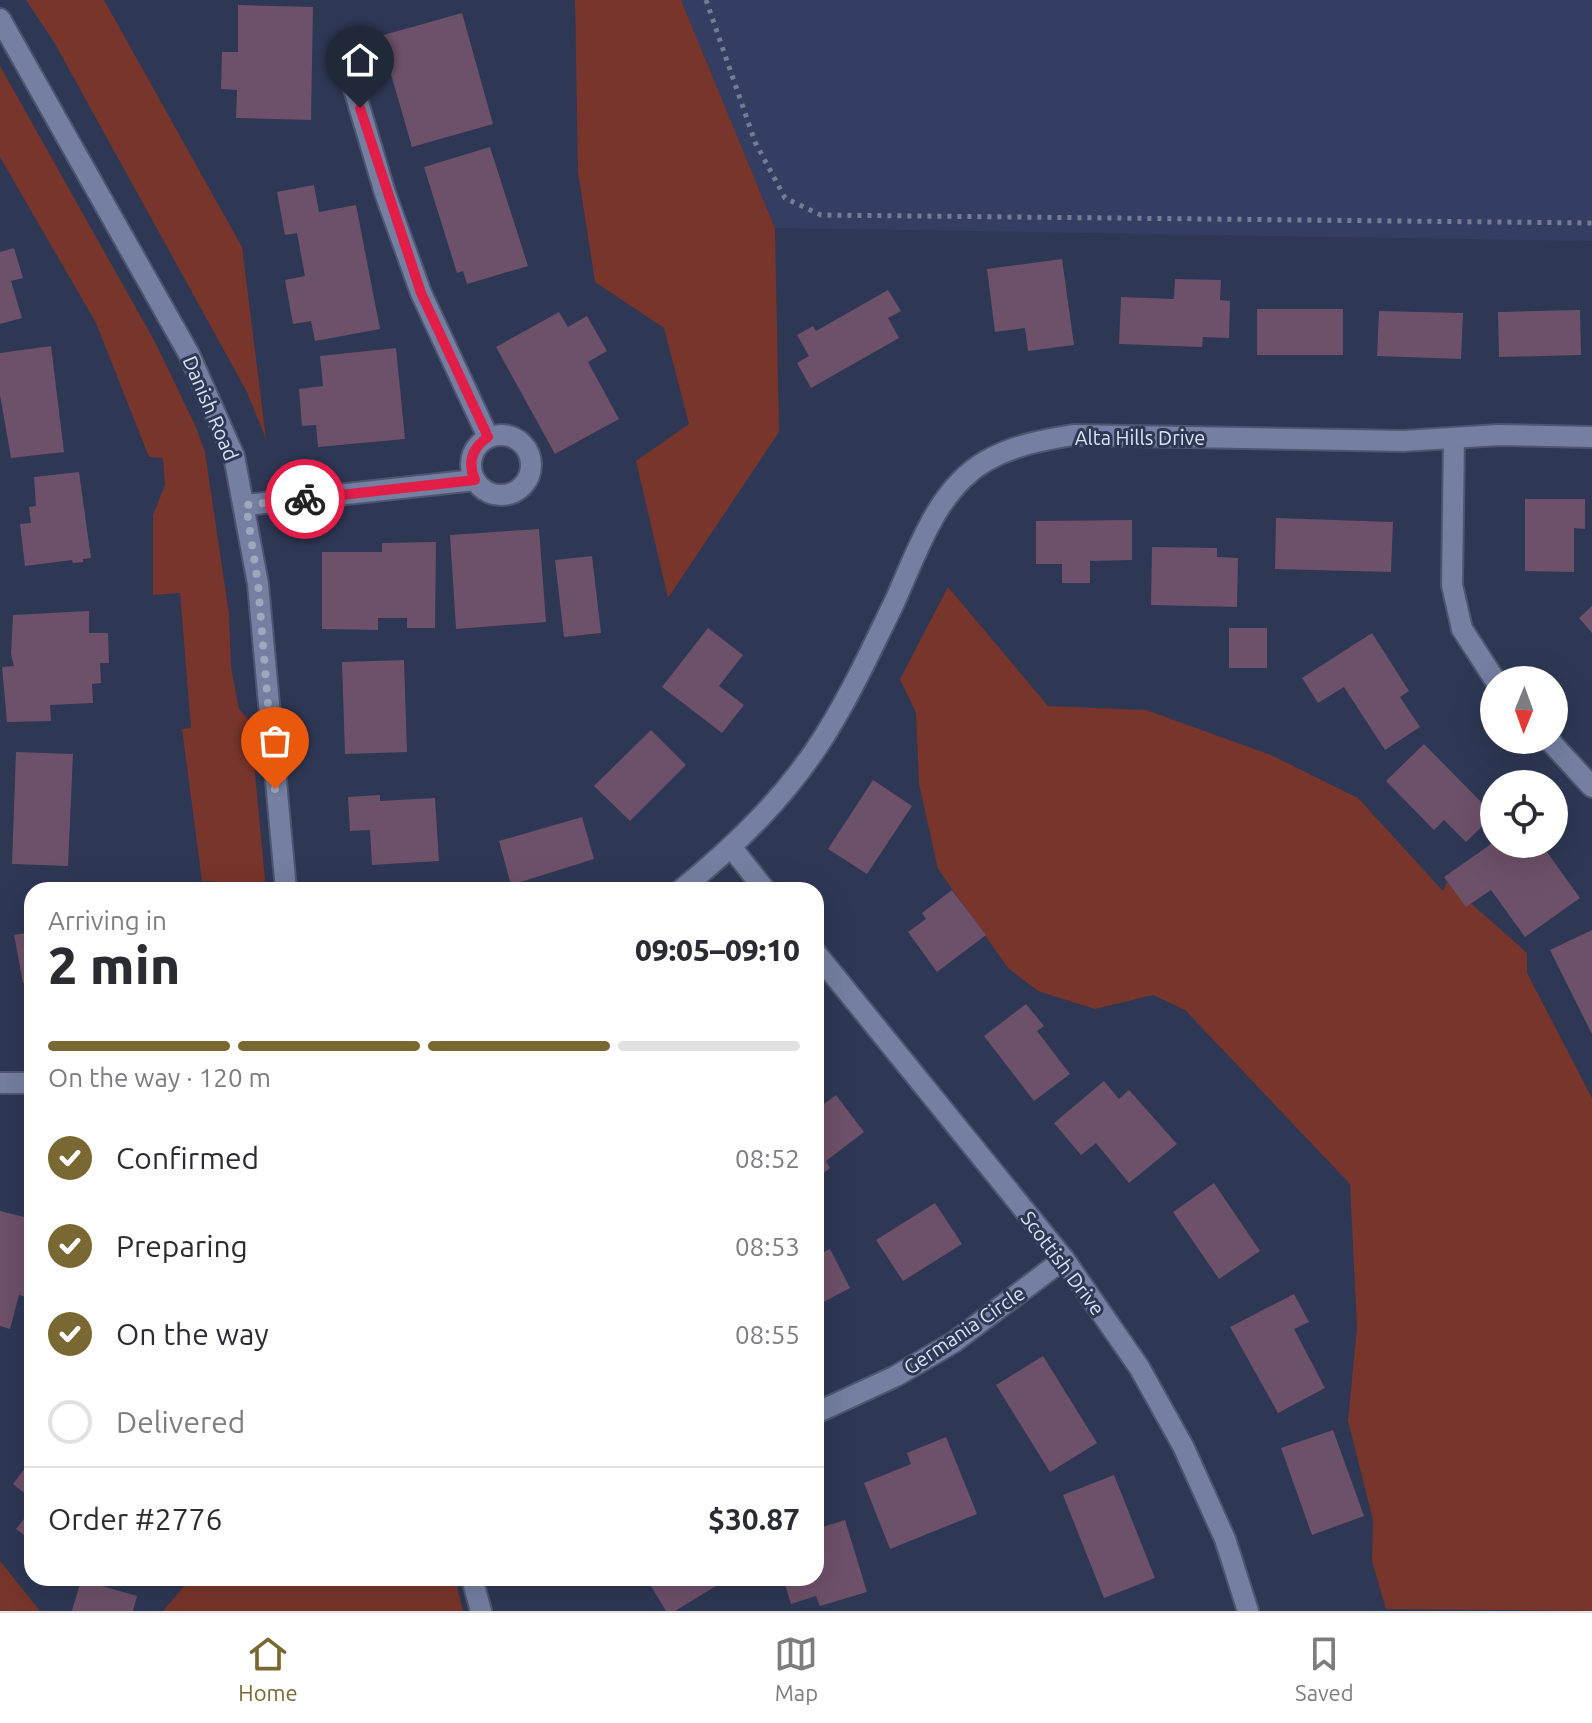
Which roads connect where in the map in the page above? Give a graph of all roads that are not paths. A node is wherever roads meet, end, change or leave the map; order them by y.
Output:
1 (0, 19) edge
2 (351, 79) dead end
3 (488, 437) junction
4 (1592, 437) edge
5 (1454, 438) junction
6 (475, 480) junction
7 (246, 505) junction
8 (1486, 666) edge
9 (1562, 754) edge
10 (1592, 787) edge
11 (732, 848) junction
12 (285, 882) edge
13 (691, 882) edge
14 (759, 882) edge
15 (824, 963) edge
16 (0, 1083) edge
17 (24, 1083) edge
18 (1064, 1259) junction
19 (824, 1409) edge
20 (474, 1586) edge
21 (481, 1611) edge
22 (1248, 1611) edge

1 - 7 street, Danish Road
2 - 3 street
3 - 6 street
3 - 6 street
4 - 5 street, Alta Hills Drive
5 - 8 street
5 - 11 street, Alta Hills Drive
6 - 7 street
7 - 12 street, Danish Road
9 - 10 street
11 - 13 street, Alta Hills Drive
11 - 14 street
15 - 18 street, Scottish Drive
16 - 17 street
18 - 19 street, Germania Circle
18 - 22 street, Scottish Drive
20 - 21 street

